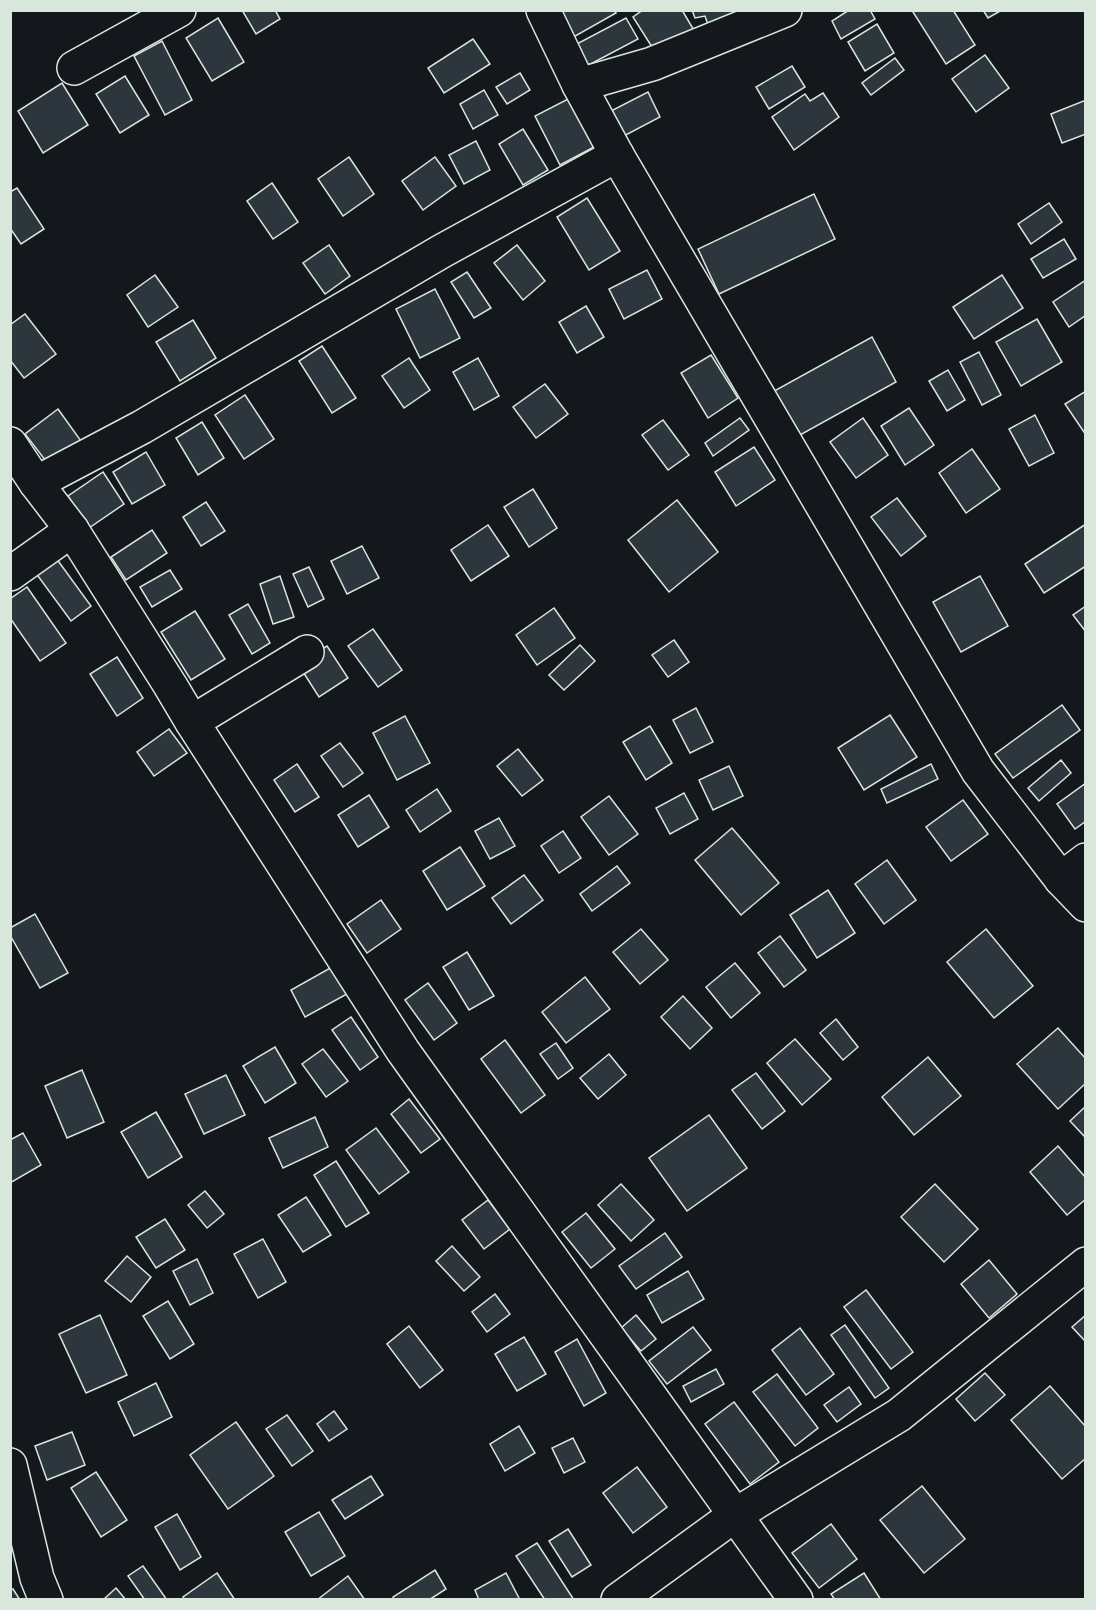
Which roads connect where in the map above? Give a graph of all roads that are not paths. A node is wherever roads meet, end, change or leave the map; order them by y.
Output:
1 (179, 10) edge
2 (543, 10) edge
3 (784, 10) edge
4 (74, 68) dead end
5 (579, 85) junction
6 (617, 155) junction
7 (10, 444) edge
8 (36, 483) junction
9 (72, 530) junction
10 (10, 574) edge
11 (307, 652) dead end
12 (192, 722) junction
13 (1073, 869) edge
14 (1086, 904) edge
15 (1086, 1264) edge
16 (10, 1465) edge
17 (735, 1515) junction
18 (46, 1599) edge
19 (618, 1599) edge
20 (796, 1599) edge

1 - 4 street
2 - 5 street
3 - 5 street
5 - 6 street
6 - 8 street
6 - 13 street
7 - 8 street
8 - 9 street
9 - 10 street
9 - 12 street
11 - 12 street
12 - 17 street
13 - 14 street
15 - 17 street
16 - 18 street
17 - 19 street
17 - 20 street

